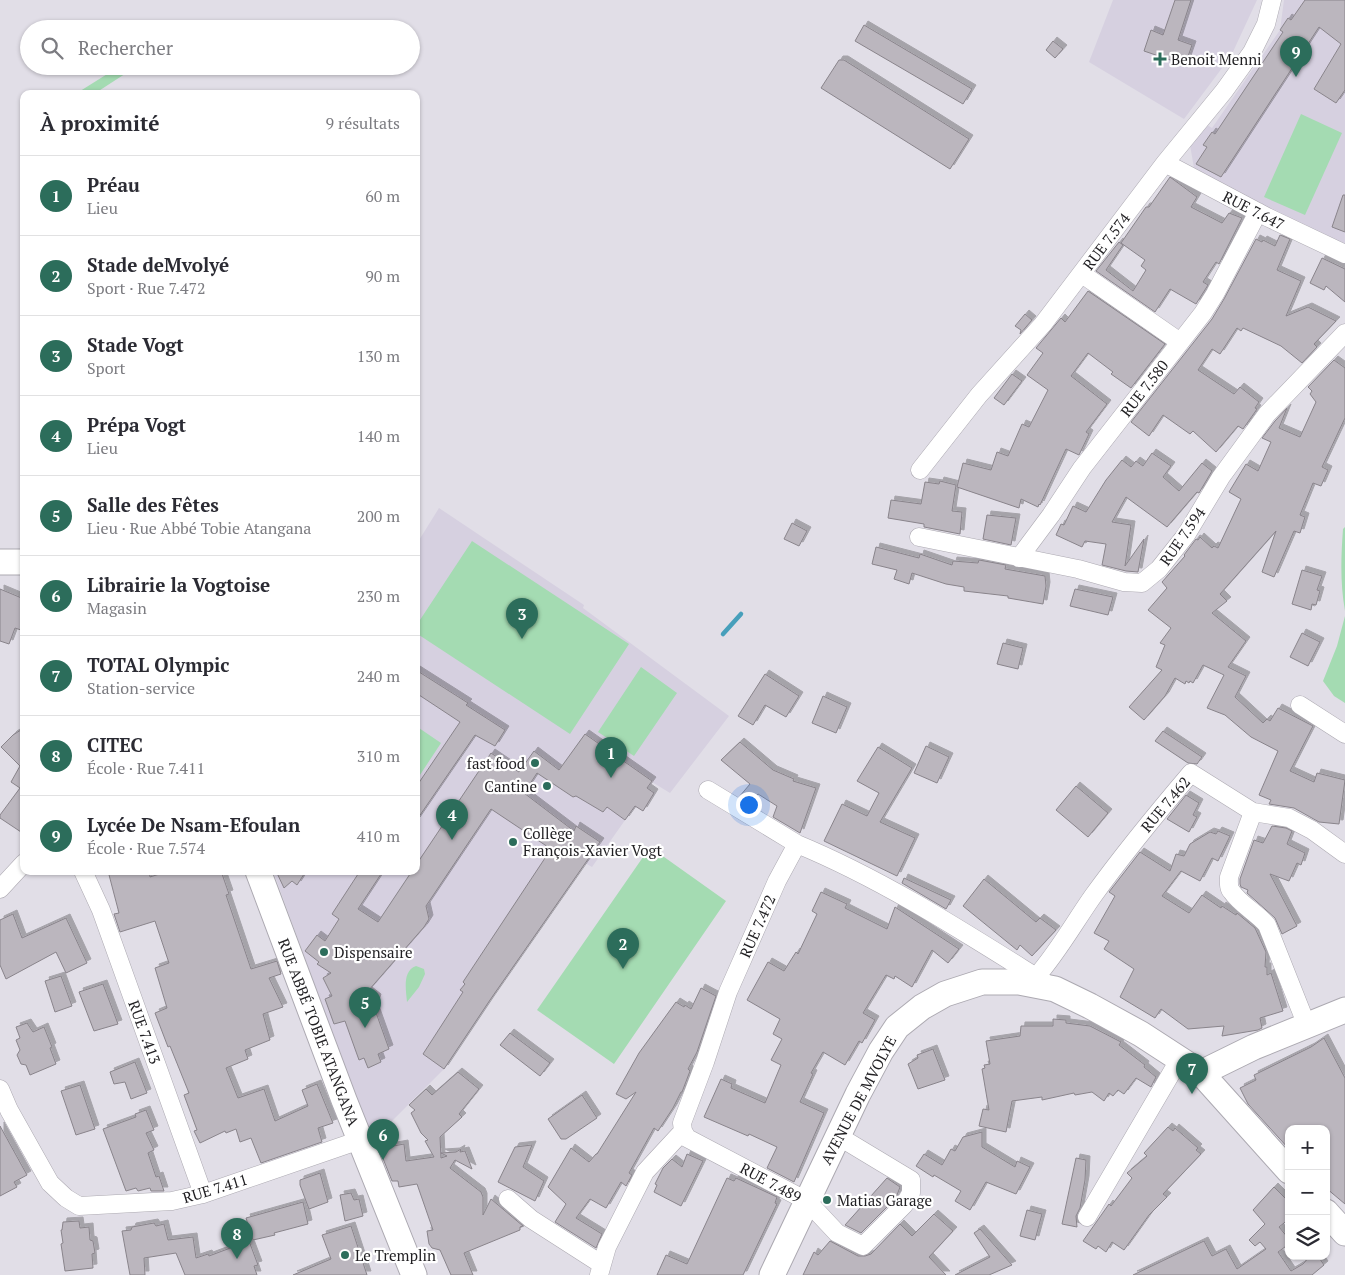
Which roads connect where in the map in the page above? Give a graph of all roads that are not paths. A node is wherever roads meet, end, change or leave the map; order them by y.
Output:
1 (1272, 0) edge
2 (1166, 163) junction
3 (1258, 212) junction
4 (1345, 254) edge
5 (1082, 274) junction
6 (1345, 333) edge
7 (1180, 342) junction
8 (920, 470) dead end
9 (919, 536) dead end
10 (1019, 558) junction
11 (0, 562) edge
12 (20, 562) edge
13 (1300, 705) dead end
14 (1345, 734) edge
15 (708, 790) dead end
16 (1253, 812) junction
17 (797, 844) junction
18 (1345, 854) edge
19 (20, 867) edge
20 (85, 875) edge
21 (260, 875) edge
22 (0, 889) edge
23 (1045, 983) junction
24 (1345, 1010) edge
25 (1307, 1026) junction
26 (1179, 1060) junction
27 (1201, 1073) junction
28 (0, 1089) edge
29 (683, 1130) junction
30 (838, 1136) junction
31 (360, 1140) junction
32 (1288, 1170) edge
33 (204, 1194) junction
34 (508, 1199) dead end
35 (807, 1201) junction
36 (1329, 1215) edge
37 (1086, 1217) dead end
38 (1345, 1233) edge
39 (600, 1270) edge
40 (411, 1274) edge
41 (772, 1275) edge

1 - 2 street, RUE 7.574
2 - 3 street, RUE 7.647
2 - 5 street, RUE 7.574
3 - 4 street, RUE 7.647
3 - 7 street, RUE 7.580
5 - 7 street
5 - 8 street, RUE 7.574
6 - 10 street, RUE 7.594
7 - 10 street, RUE 7.580
9 - 10 street, RUE 7.594
11 - 12 street
13 - 14 street
15 - 17 street
16 - 18 street, RUE 7.462
16 - 23 street, RUE 7.462
16 - 25 street
17 - 23 street
17 - 29 street, RUE 7.472
19 - 22 street
20 - 33 street, RUE 7.413
21 - 31 street, RUE ABBÉ TOBIE ATANGANA
23 - 26 street, AVENUE DE MVOLYE
23 - 30 street, AVENUE DE MVOLYE
24 - 25 street
25 - 27 street
26 - 27 street, AVENUE DE MVOLYE
26 - 37 street
27 - 32 street, AVENUE DE MVOLYE
28 - 33 street, RUE 7.411
29 - 35 street, RUE 7.489
29 - 39 street, RUE 7.472
30 - 35 street, AVENUE DE MVOLYE
30 - 35 street, RUE 7.489
31 - 33 street, RUE 7.411
31 - 40 street, RUE ABBÉ TOBIE ATANGANA
34 - 39 street
35 - 41 street, AVENUE DE MVOLYE
36 - 38 street

